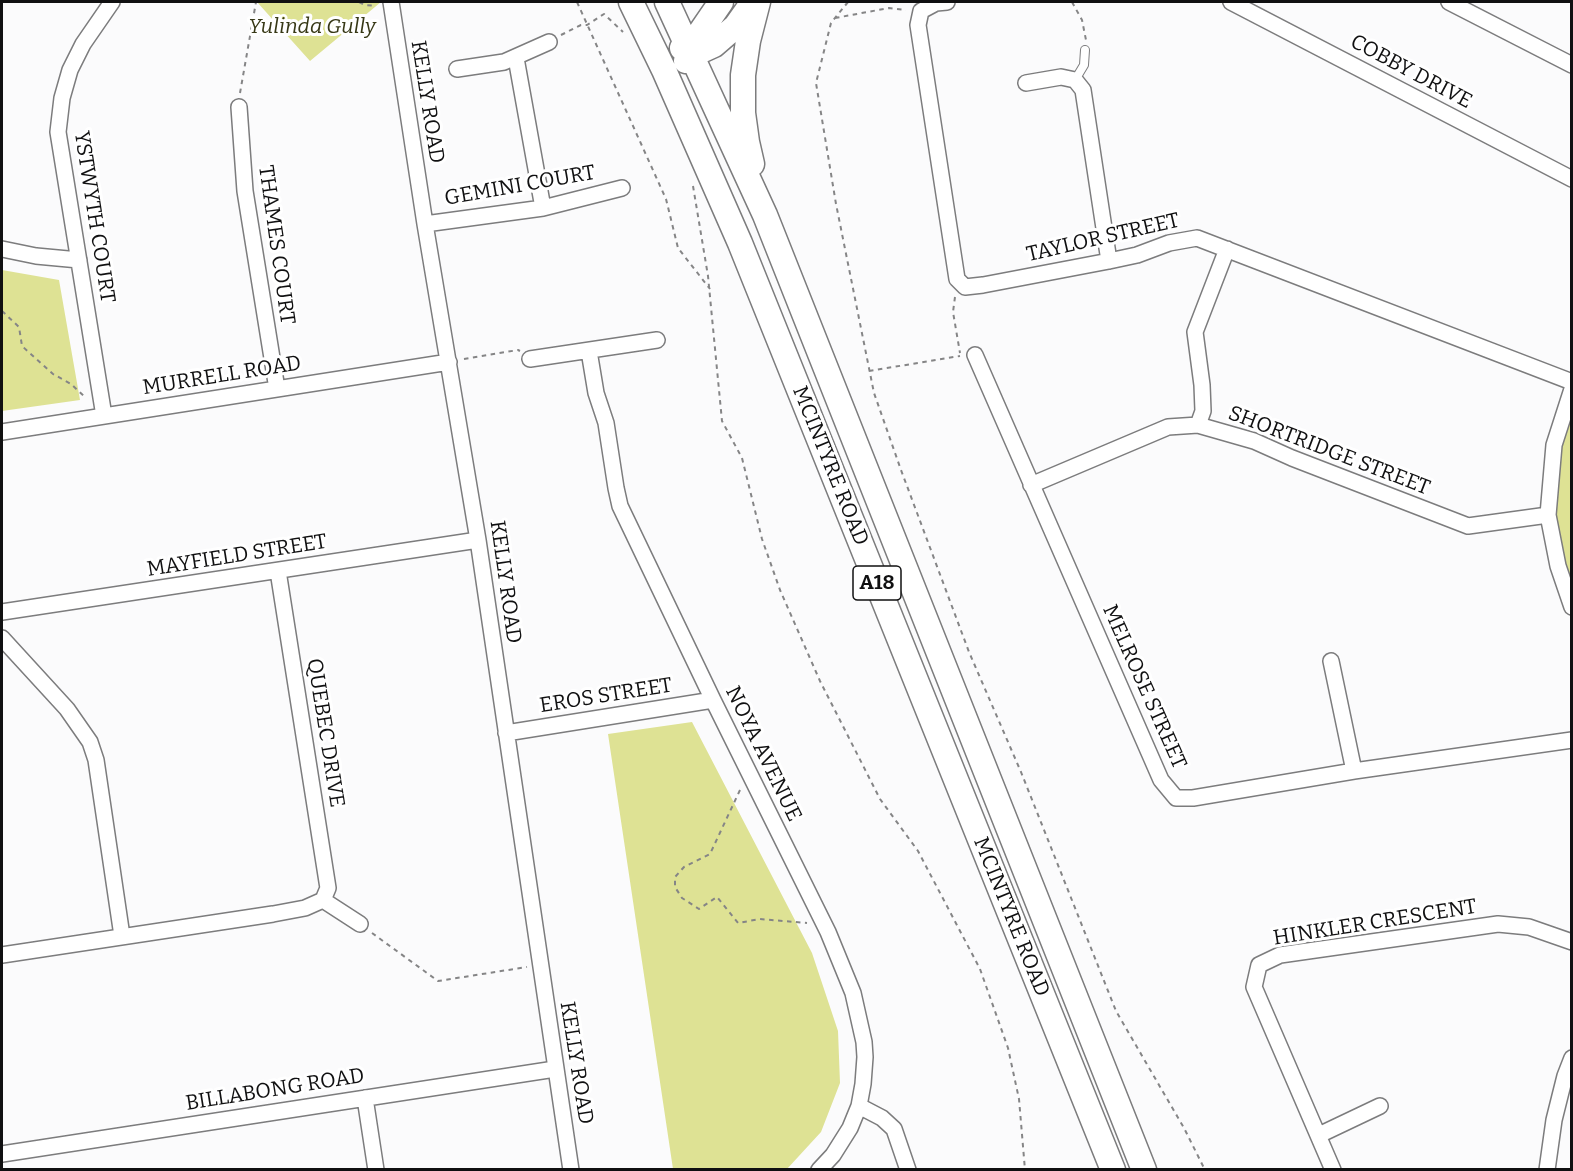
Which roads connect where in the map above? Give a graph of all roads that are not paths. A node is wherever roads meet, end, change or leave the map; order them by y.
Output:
1 (112, 2) edge
2 (632, 2) edge
3 (667, 2) edge
4 (722, 2) edge
5 (753, 2) edge
6 (758, 2) edge
7 (947, 2) edge
8 (1232, 2) edge
9 (1449, 2) edge
10 (391, 5) edge
11 (549, 42) road end
12 (1086, 46) road end
13 (689, 51) junction
14 (516, 58) junction
15 (1572, 65) edge
16 (457, 69) dead end
17 (1075, 80) junction
18 (1026, 83) dead end
19 (239, 107) road end
20 (1572, 179) edge
21 (622, 188) dead end
22 (543, 208) junction
23 (765, 215) junction
24 (425, 224) junction
25 (740, 243) junction
26 (2, 249) edge
27 (1227, 249) junction
28 (79, 260) junction
29 (1109, 261) junction
30 (657, 340) dead end
31 (589, 351) junction
32 (968, 355) road end
33 (530, 359) road end
34 (449, 362) junction
35 (1572, 381) edge
36 (277, 389) junction
37 (1572, 389) edge
38 (104, 416) junction
39 (1198, 425) junction
40 (2, 432) edge
41 (1031, 485) junction
42 (1548, 515) junction
43 (478, 540) junction
44 (278, 572) junction
45 (1572, 607) edge
46 (2, 612) edge
47 (2, 638) edge
48 (1331, 661) dead end
49 (713, 700) junction
50 (506, 734) junction
51 (1572, 740) edge
52 (1354, 771) junction
53 (323, 900) junction
54 (360, 924) road end
55 (122, 936) junction
56 (1572, 942) edge
57 (2, 955) edge
58 (1572, 1058) edge
59 (555, 1069) junction
60 (365, 1098) junction
61 (859, 1106) junction
62 (1380, 1106) dead end
63 (1319, 1135) junction
64 (2, 1154) edge
65 (376, 1170) edge
66 (571, 1170) edge
67 (819, 1170) edge
68 (908, 1170) edge
69 (1113, 1170) edge
70 (1144, 1170) edge
71 (1333, 1170) edge
72 (1547, 1170) edge

1 - 28 street, YSTWYTH COURT
2 - 13 main road
2 - 25 main road, MCINTYRE ROAD / A18
3 - 13 main road, MCINTYRE ROAD / A18
4 - 13 main road
5 - 13 main road
6 - 23 main road
7 - 29 street, TAYLOR STREET
8 - 20 street, COBBY DRIVE
9 - 15 street
10 - 24 street, KELLY ROAD
11 - 14 street
12 - 17 lane
13 - 23 main road, MCINTYRE ROAD / A18
13 - 25 main road
14 - 16 street
14 - 22 street
17 - 18 street
17 - 29 street
19 - 36 street, THAMES COURT
21 - 22 street, GEMINI COURT
22 - 24 street, GEMINI COURT
23 - 70 main road, MCINTYRE ROAD / A18
24 - 34 street, KELLY ROAD
25 - 69 main road, MCINTYRE ROAD / A18
26 - 28 street
27 - 29 street, TAYLOR STREET
27 - 35 street, TAYLOR STREET
27 - 39 street
28 - 38 street, YSTWYTH COURT
30 - 31 street
31 - 33 street
31 - 49 street, NOYA AVENUE
32 - 41 street, MELROSE STREET
34 - 36 street, MURRELL ROAD
34 - 43 street, KELLY ROAD
36 - 38 street, MURRELL ROAD
37 - 42 street
38 - 40 street, MURRELL ROAD
39 - 41 street, SHORTRIDGE STREET
39 - 42 street, SHORTRIDGE STREET
41 - 52 street, MELROSE STREET
42 - 45 street
43 - 44 street, MAYFIELD STREET
43 - 50 street, KELLY ROAD
44 - 46 street, MAYFIELD STREET
44 - 53 street, QUEBEC DRIVE
47 - 55 street
48 - 52 street
49 - 50 street, EROS STREET
49 - 61 street, NOYA AVENUE
50 - 59 street, KELLY ROAD
51 - 52 street, MELROSE STREET
53 - 54 street
53 - 55 street
55 - 57 street
56 - 63 street, HINKLER CRESCENT
58 - 72 street
59 - 60 street, BILLABONG ROAD
59 - 66 street, KELLY ROAD
60 - 64 street, BILLABONG ROAD
60 - 65 street
61 - 67 street, NOYA AVENUE
61 - 68 street
62 - 63 street
63 - 71 street, HINKLER CRESCENT

